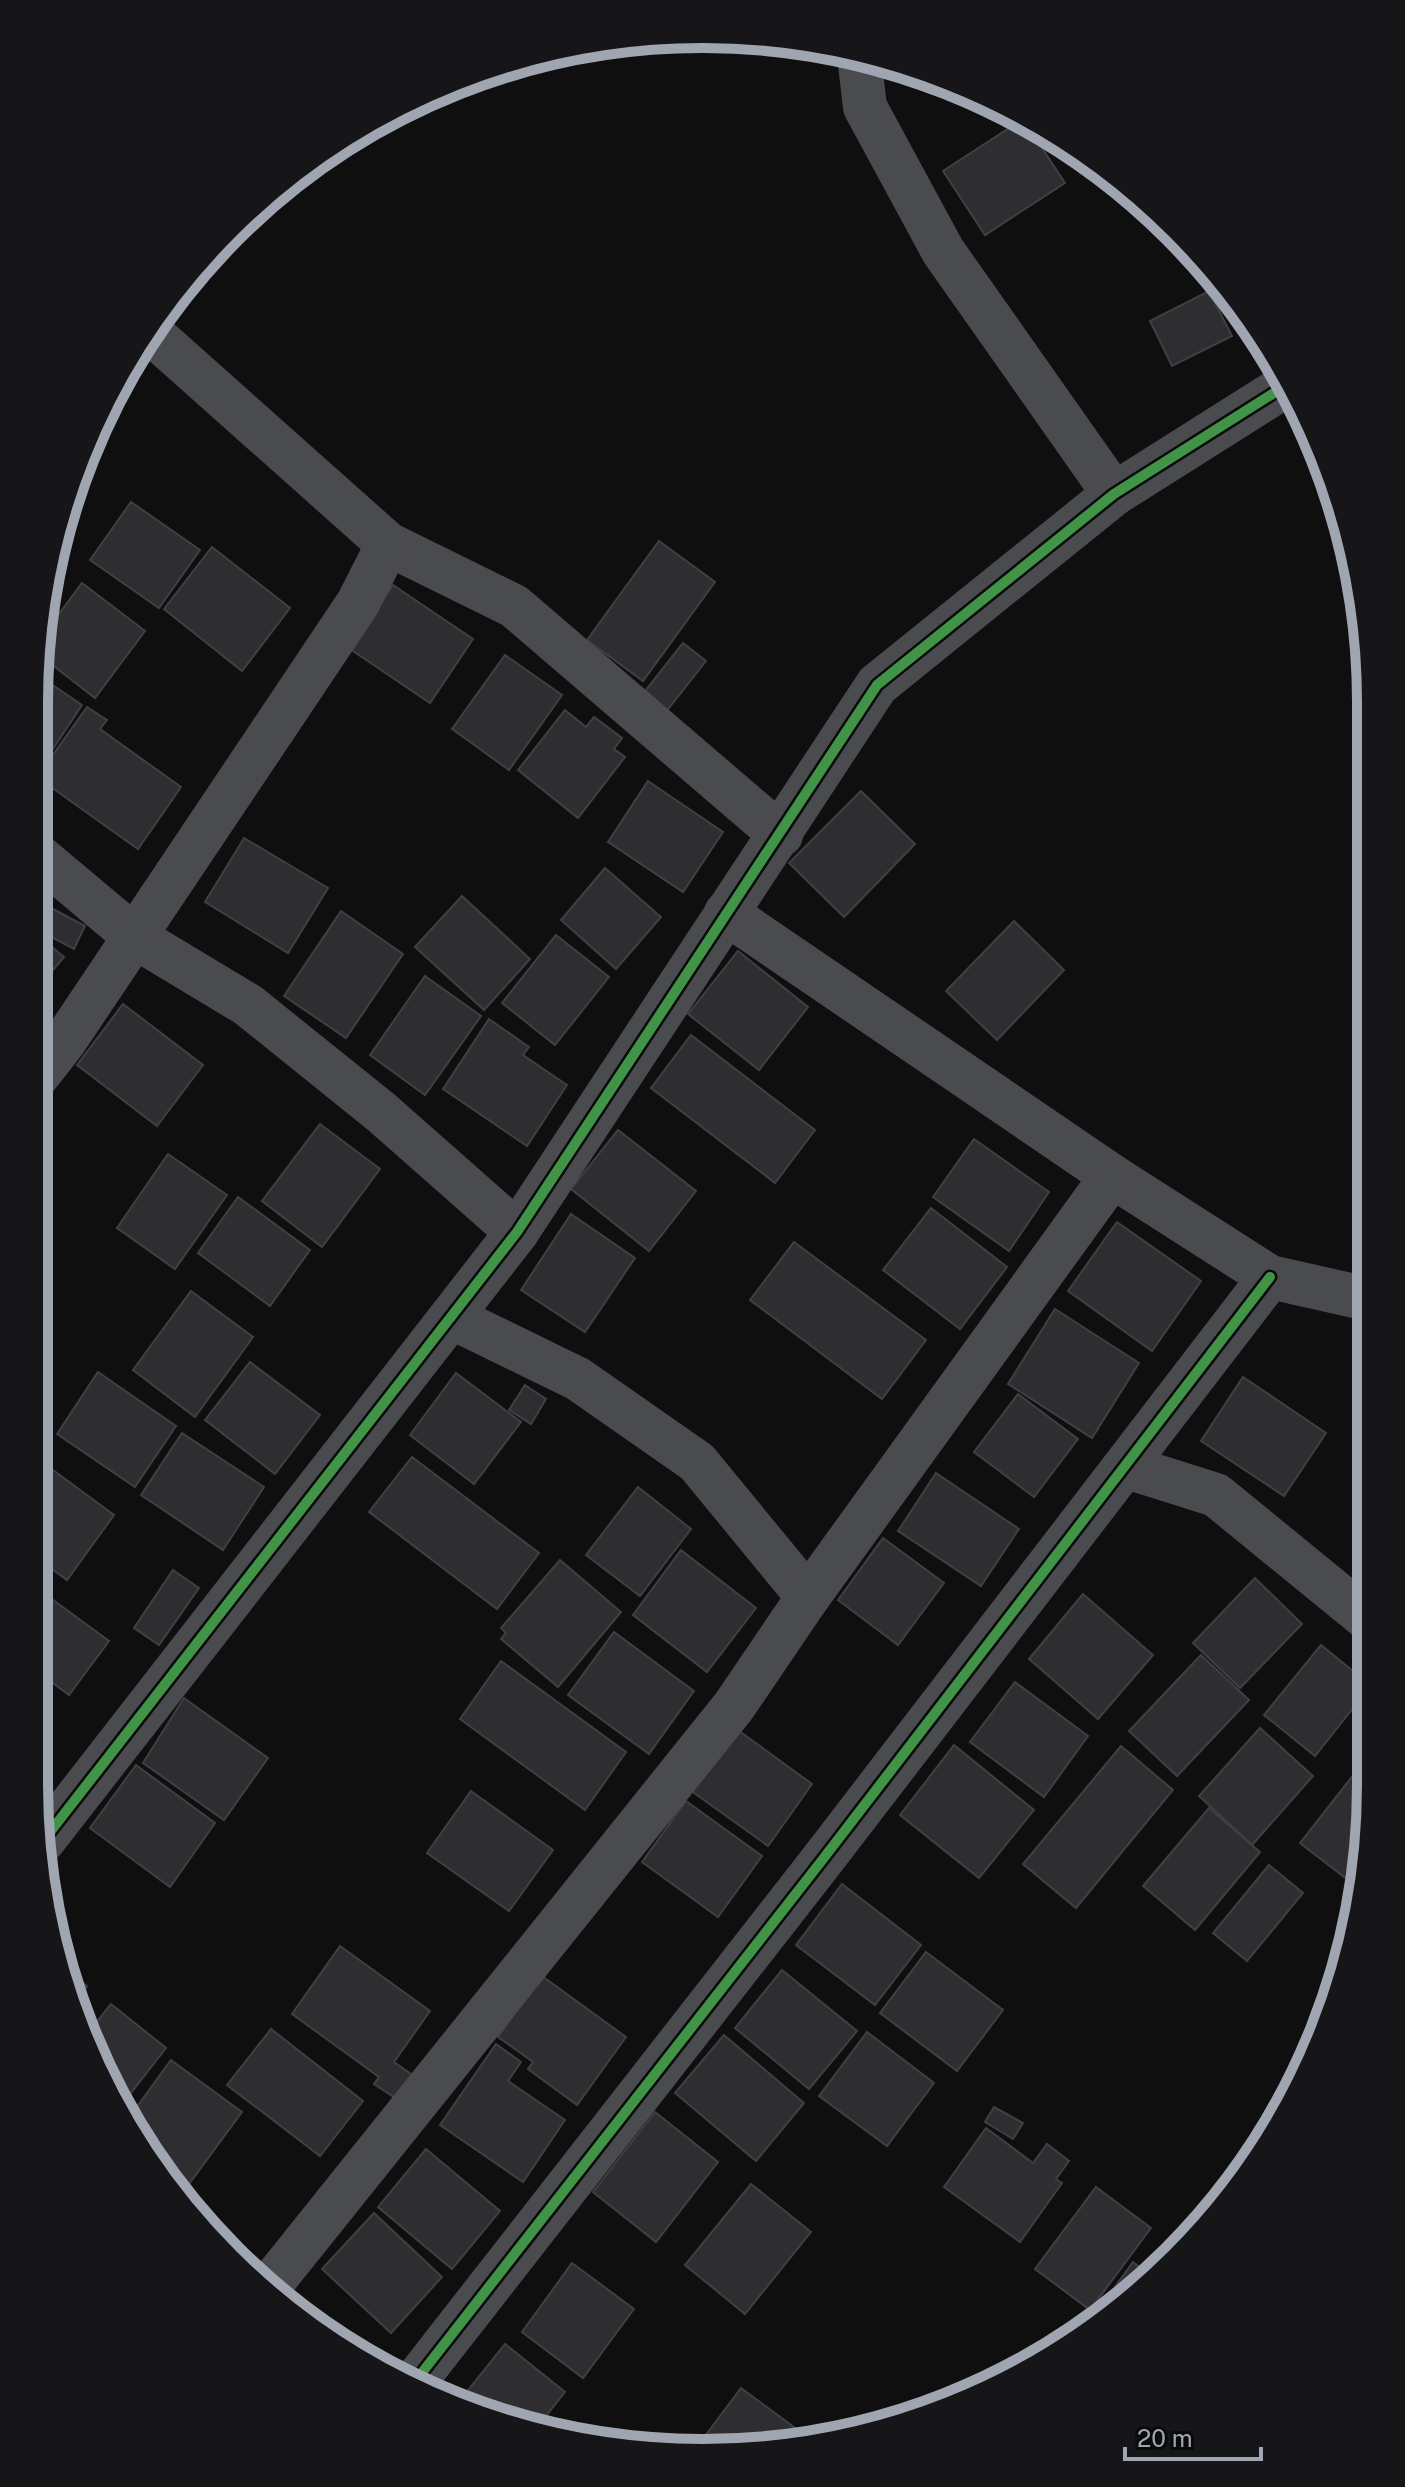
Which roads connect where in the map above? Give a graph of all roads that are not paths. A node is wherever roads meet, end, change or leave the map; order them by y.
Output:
1 (860, 68) edge
2 (158, 339) edge
3 (1278, 391) edge
4 (1114, 494) junction
5 (388, 544) junction
6 (781, 835) junction
7 (48, 864) edge
8 (726, 913) junction
9 (135, 937) junction
10 (48, 1061) edge
11 (1112, 1176) junction
12 (517, 1232) junction
13 (1270, 1277) junction
14 (1357, 1297) edge
15 (453, 1318) junction
16 (1127, 1467) junction
17 (808, 1597) junction
18 (1357, 1610) edge
19 (50, 1833) edge
20 (274, 2280) edge
21 (420, 2375) edge

1 - 4 street
2 - 5 street
3 - 4 street
4 - 6 street
5 - 6 street
5 - 9 street
6 - 8 street
7 - 9 street
8 - 11 street
8 - 12 street
9 - 10 street
9 - 12 street
11 - 13 street
11 - 17 street
12 - 15 street
13 - 14 street
13 - 16 street
15 - 17 street
15 - 19 street
16 - 18 street
16 - 21 street
17 - 20 street

